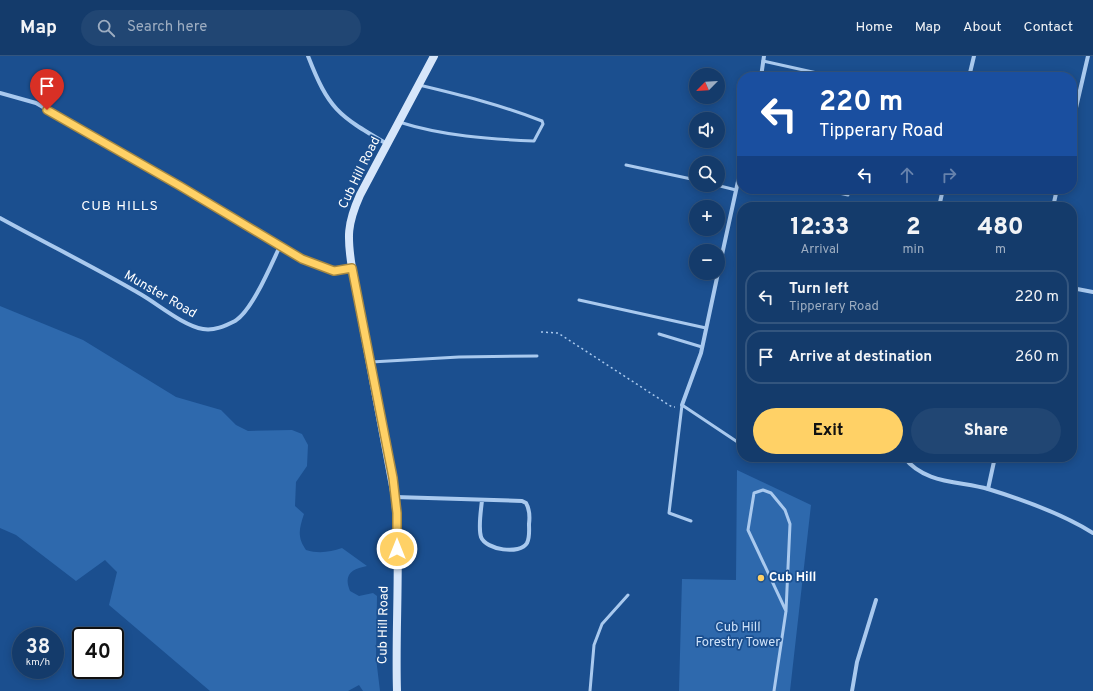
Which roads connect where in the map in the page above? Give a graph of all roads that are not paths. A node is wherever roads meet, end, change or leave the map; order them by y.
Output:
1 (308, 56) edge
2 (434, 56) edge
3 (974, 56) edge
4 (1088, 56) edge
5 (764, 58) edge
6 (761, 72) edge
7 (816, 72) edge
8 (970, 72) edge
9 (418, 85) junction
10 (0, 93) edge
11 (1077, 103) edge
12 (399, 122) junction
13 (388, 144) junction
14 (626, 165) dead end
15 (689, 178) edge
16 (725, 187) edge
17 (737, 187) edge
18 (736, 190) junction
19 (844, 194) edge
20 (848, 195) dead end
21 (0, 218) edge
22 (724, 244) edge
23 (280, 246) junction
24 (352, 268) junction
25 (716, 280) edge
26 (1077, 289) edge
27 (1093, 292) edge
28 (579, 300) dead end
29 (706, 328) junction
30 (659, 334) dead end
31 (702, 347) junction
32 (537, 356) dead end
33 (370, 362) junction
34 (682, 405) junction
35 (737, 441) edge
36 (909, 462) edge
37 (994, 462) edge
38 (988, 489) junction
39 (395, 497) junction
40 (482, 500) junction
41 (691, 521) dead end
42 (1093, 533) edge
43 (628, 595) dead end
44 (876, 600) dead end
45 (786, 611) junction
46 (396, 691) edge
47 (590, 691) edge
48 (774, 691) edge
49 (852, 691) edge

1 - 13 street
2 - 9 street, Cub Hill Road
3 - 8 street
4 - 11 street
5 - 6 street
5 - 7 lane
9 - 12 street, Cub Hill Road
9 - 12 lane
10 - 23 street
12 - 13 street, Cub Hill Road
13 - 24 street, Cub Hill Road
14 - 15 lane
16 - 18 lane
17 - 18 street
18 - 22 street
19 - 20 lane
21 - 23 street, Munster Road
23 - 24 street
24 - 33 street, Cub Hill Road
25 - 29 street
26 - 27 street
28 - 29 lane
29 - 31 street
30 - 31 lane
31 - 34 street
32 - 33 lane
33 - 39 street, Cub Hill Road
34 - 35 lane
34 - 41 lane
36 - 38 street
37 - 38 street
38 - 42 street
39 - 40 street
39 - 46 street, Cub Hill Road
40 - 40 street
43 - 47 lane
44 - 49 street
45 - 45 lane
45 - 48 lane

